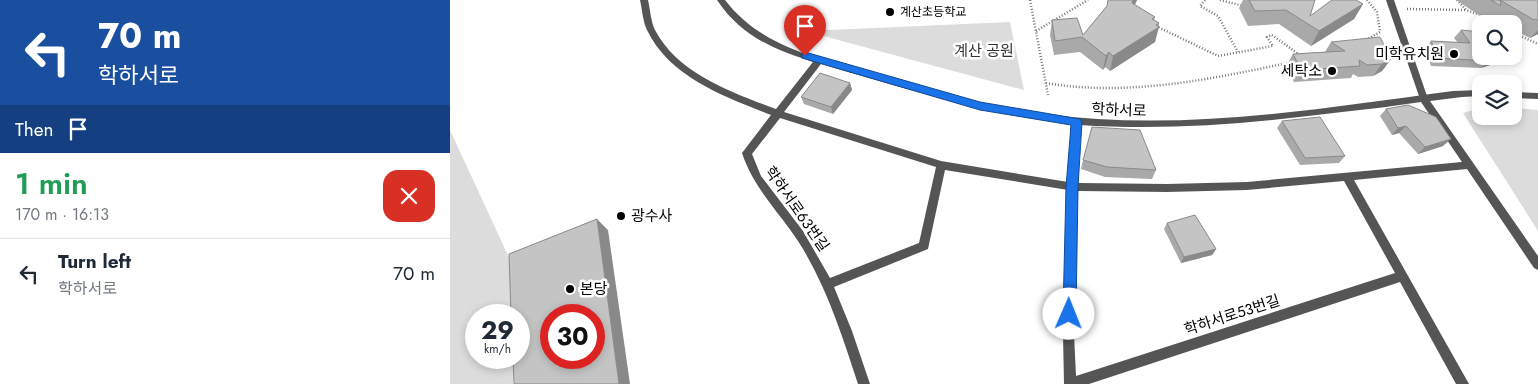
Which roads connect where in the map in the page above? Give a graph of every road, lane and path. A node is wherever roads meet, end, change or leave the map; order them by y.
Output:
1 (644, 0) edge
2 (721, 0) edge
3 (1030, 0) edge
4 (1088, 0) edge
5 (1204, 0) edge
6 (1220, 0) edge
7 (1367, 0) edge
8 (1390, 0) edge
9 (1457, 0) edge
10 (1247, 5) dead end
11 (1404, 9) dead end
12 (1466, 10) junction
13 (1482, 15) edge
14 (1154, 24) edge
15 (1036, 31) junction
16 (1522, 36) edge
17 (1363, 41) edge
18 (1538, 44) edge
19 (1238, 52) junction
20 (819, 61) junction
21 (1046, 83) junction
22 (1472, 93) edge
23 (1048, 94) dead end
24 (1522, 95) edge
25 (1538, 96) edge
26 (1424, 99) junction
27 (778, 114) junction
28 (1076, 122) junction
29 (941, 165) junction
30 (1470, 165) junction
31 (1347, 177) junction
32 (1072, 187) junction
33 (1538, 265) edge
34 (1402, 276) junction
35 (828, 284) junction
36 (864, 384) edge
37 (1071, 384) edge
38 (1463, 384) edge

1 - 27 street
2 - 20 street, 학하서로
3 - 15 path
4 - 15 path
5 - 19 path
6 - 10 path
7 - 17 path
8 - 26 street
9 - 12 path
11 - 12 path
12 - 13 path
14 - 19 path
15 - 21 path
16 - 18 path
19 - 21 path
20 - 27 street, 학하서로63번길
20 - 28 street, 학하서로
21 - 23 path
22 - 26 street, 학하서로
24 - 25 street
26 - 28 street, 학하서로
26 - 30 street
27 - 29 street
27 - 35 street, 학하서로63번길
28 - 32 street, 학하서로53번길
29 - 32 street
29 - 35 street
30 - 31 street
30 - 33 street
31 - 32 street
31 - 34 street
32 - 37 street, 학하서로53번길
34 - 37 street, 학하서로53번길
34 - 38 street
35 - 36 street, 학하서로63번길

